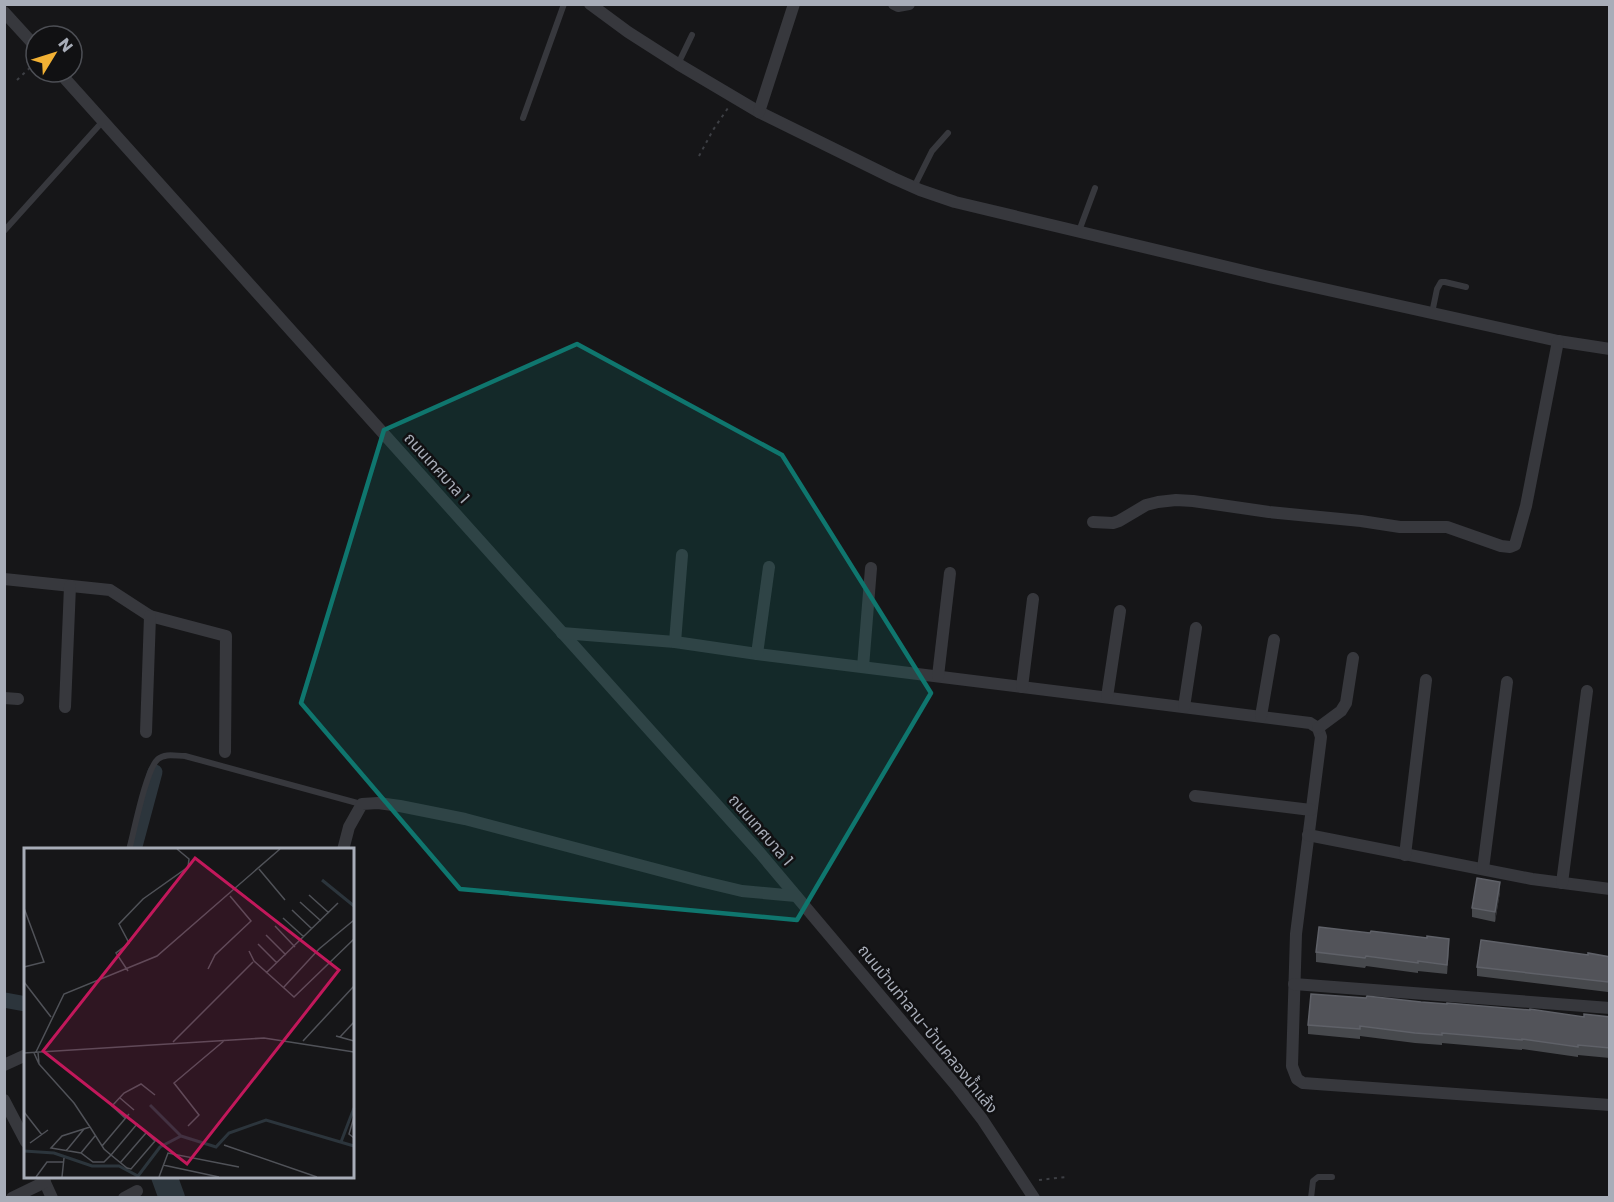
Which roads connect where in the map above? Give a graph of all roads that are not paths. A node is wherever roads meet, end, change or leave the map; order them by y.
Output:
1 (564, 4) edge
2 (590, 4) edge
3 (794, 4) edge
4 (894, 4) edge
5 (909, 4) edge
6 (4, 12) edge
7 (24, 34) edge
8 (692, 35) dead end
9 (678, 64) junction
10 (70, 84) edge
11 (759, 112) junction
12 (523, 118) dead end
13 (103, 121) junction
14 (948, 133) dead end
15 (913, 187) junction
16 (1095, 188) dead end
17 (4, 231) edge
18 (1079, 232) junction
19 (1466, 287) dead end
20 (1432, 313) junction
21 (1558, 340) junction
22 (1610, 349) edge
23 (1093, 522) dead end
24 (682, 555) dead end
25 (769, 567) dead end
26 (871, 568) dead end
27 (950, 573) dead end
28 (4, 579) edge
29 (70, 586) junction
30 (1033, 599) dead end
31 (1120, 611) dead end
32 (150, 616) junction
33 (1196, 628) dead end
34 (562, 633) junction
35 (1274, 640) dead end
36 (675, 642) junction
37 (757, 654) junction
38 (1353, 658) dead end
39 (863, 667) junction
40 (938, 676) junction
41 (1426, 680) dead end
42 (1507, 682) dead end
43 (1022, 687) junction
44 (1587, 691) dead end
45 (1107, 697) junction
46 (4, 698) edge
47 (18, 699) dead end
48 (1184, 706) junction
49 (65, 707) dead end
50 (1261, 716) junction
51 (1318, 728) junction
52 (146, 732) dead end
53 (225, 753) dead end
54 (1195, 796) dead end
55 (362, 804) junction
56 (1311, 810) junction
57 (1308, 835) junction
58 (129, 848) edge
59 (343, 848) edge
60 (1405, 855) junction
61 (1483, 869) junction
62 (1562, 883) junction
63 (1610, 889) edge
64 (792, 892) junction
65 (1294, 984) junction
66 (1610, 1008) edge
67 (24, 1056) edge
68 (4, 1065) edge
69 (4, 1100) edge
70 (1610, 1105) edge
71 (24, 1138) edge
72 (1332, 1177) dead end
73 (44, 1179) edge
74 (137, 1191) dead end
75 (12, 1197) edge
76 (52, 1197) edge
77 (123, 1197) edge
78 (1034, 1197) edge
79 (1311, 1197) edge

1 - 12 lane
2 - 9 street
3 - 11 street
4 - 5 street
6 - 7 street
8 - 9 lane
9 - 11 street
10 - 13 street, ถนนเทศบาล 1
11 - 15 street
13 - 17 lane
13 - 34 street, ถนนเทศบาล 1
14 - 15 lane
15 - 18 street
16 - 18 lane
18 - 20 street
19 - 20 lane
20 - 21 street
21 - 22 street
21 - 23 street
24 - 36 street
25 - 37 street
26 - 39 street
27 - 40 street
28 - 29 street
29 - 32 street
29 - 49 street
30 - 43 street
31 - 45 street
32 - 52 street
32 - 53 street
33 - 48 street
34 - 36 street
34 - 64 street, ถนนเทศบาล 1
35 - 50 street
36 - 37 street
37 - 39 street
38 - 51 street
39 - 40 street
40 - 43 street
41 - 60 street
42 - 61 street
43 - 45 street
44 - 62 street
45 - 48 street
46 - 47 street
48 - 50 street
50 - 51 street
51 - 56 street
54 - 56 street
55 - 58 lane
55 - 59 street
55 - 64 street
56 - 57 street
57 - 60 street
57 - 65 street
60 - 61 street
61 - 62 street
62 - 63 street
64 - 78 street, ถนนบ้านท่าลาน-บ้านคลองน้ำแล้ง
65 - 66 street
65 - 70 street
67 - 68 street
69 - 71 street
72 - 79 lane
73 - 75 street
73 - 76 street
74 - 77 street

